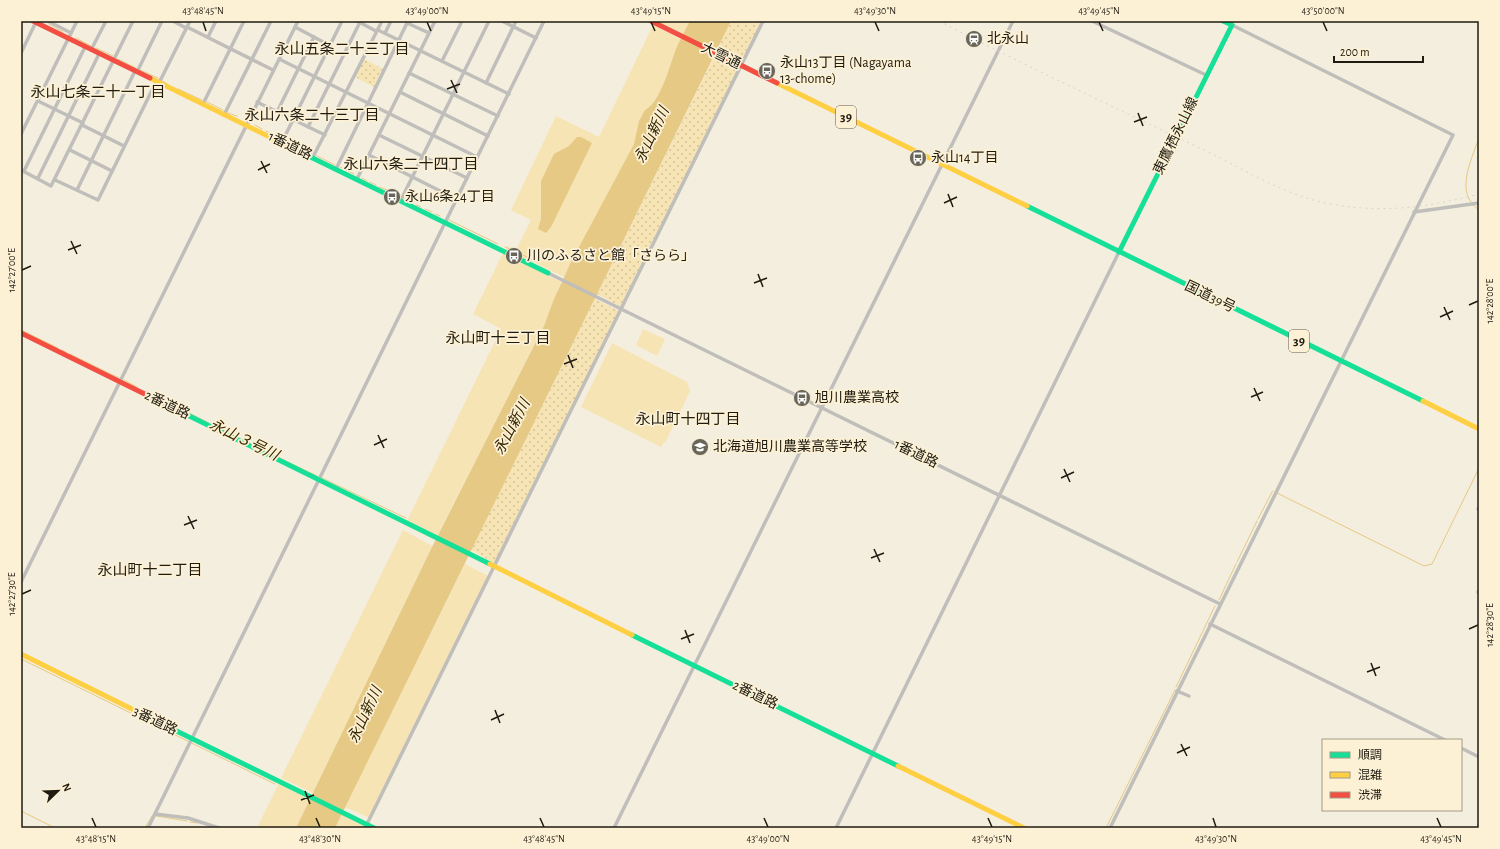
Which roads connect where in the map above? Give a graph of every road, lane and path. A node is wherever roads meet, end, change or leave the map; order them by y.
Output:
1 (48, 21) edge
2 (77, 21) edge
3 (106, 21) edge
4 (133, 21) edge
5 (162, 21) edge
6 (173, 21) edge
7 (190, 21) edge
8 (216, 21) edge
9 (244, 21) edge
10 (270, 21) edge
11 (298, 21) edge
12 (342, 21) edge
13 (382, 21) edge
14 (391, 21) edge
15 (435, 21) edge
16 (462, 21) edge
17 (489, 21) edge
18 (502, 21) edge
19 (516, 21) edge
20 (544, 21) edge
21 (651, 21) edge
22 (763, 21) edge
23 (1013, 21) edge
24 (1092, 21) edge
25 (1223, 21) edge
26 (34, 22) edge
27 (359, 22) edge
28 (408, 22) edge
29 (56, 23) edge
30 (1232, 24) edge
31 (187, 27) junction
32 (295, 27) junction
33 (514, 27) junction
34 (377, 30) junction
35 (385, 33) junction
36 (429, 33) junction
37 (70, 35) junction
38 (208, 37) junction
39 (314, 37) junction
40 (536, 38) junction
41 (399, 40) junction
42 (23, 45) edge
43 (329, 45) junction
44 (85, 47) junction
45 (230, 49) junction
46 (92, 50) junction
47 (420, 50) junction
48 (21, 53) edge
49 (99, 54) junction
50 (279, 59) junction
51 (252, 60) junction
52 (113, 61) junction
53 (442, 61) junction
54 (741, 66) junction
55 (299, 68) junction
56 (273, 70) junction
57 (136, 72) junction
58 (464, 72) junction
59 (409, 73) junction
60 (314, 76) junction
61 (1206, 76) junction
62 (158, 82) junction
63 (486, 82) junction
64 (330, 84) junction
65 (346, 92) junction
66 (400, 92) junction
67 (453, 94) junction
68 (508, 94) junction
69 (38, 101) junction
70 (258, 102) junction
71 (368, 103) junction
72 (203, 104) junction
73 (54, 109) junction
74 (277, 112) junction
75 (389, 113) junction
76 (224, 114) junction
77 (443, 114) junction
78 (68, 116) junction
79 (498, 116) junction
80 (292, 119) junction
81 (82, 124) junction
82 (246, 125) junction
83 (308, 127) junction
84 (21, 134) edge
85 (324, 135) junction
86 (379, 135) junction
87 (433, 135) junction
88 (104, 136) junction
89 (488, 136) junction
90 (282, 142) junction
91 (124, 146) junction
92 (70, 150) junction
93 (368, 155) junction
94 (422, 156) junction
95 (313, 157) junction
96 (477, 157) junction
97 (91, 161) junction
98 (942, 164) junction
99 (336, 169) junction
100 (22, 171) edge
101 (112, 171) junction
102 (412, 177) junction
103 (38, 178) junction
104 (467, 178) junction
105 (357, 179) junction
106 (55, 180) junction
107 (77, 190) junction
108 (456, 199) junction
109 (401, 200) junction
110 (1477, 203) edge
111 (1414, 212) junction
112 (445, 222) junction
113 (1120, 252) junction
114 (548, 273) joint
115 (622, 310) junction
116 (21, 333) edge
117 (1340, 361) junction
118 (119, 382) junction
119 (822, 408) junction
120 (1479, 430) edge
121 (318, 480) junction
122 (1000, 496) junction
123 (494, 567) junction
124 (21, 582) edge
125 (1220, 604) junction
126 (1210, 624) junction
127 (21, 654) edge
128 (695, 665) junction
129 (1177, 691) junction
130 (1189, 696) dead end
131 (1443, 739) edge
132 (190, 741) junction
133 (1462, 748) edge
134 (873, 753) junction
135 (1479, 757) edge
136 (155, 814) junction
137 (365, 825) edge
138 (148, 828) edge
139 (219, 828) edge
140 (374, 828) edge
141 (614, 828) edge
142 (836, 828) edge
143 (1024, 828) edge
144 (1110, 828) edge

1 - 29 street
2 - 37 street
3 - 46 street
4 - 52 street
5 - 57 street
6 - 31 street
7 - 31 street
8 - 38 street
9 - 45 street
10 - 51 street
11 - 32 street
12 - 43 street
13 - 34 street
14 - 35 street
15 - 36 street
16 - 53 street
17 - 58 street
18 - 33 street
19 - 33 street
20 - 40 street
21 - 54 main road, 大雪通 / 39
22 - 54 street
23 - 98 street
24 - 61 street
25 - 30 main road
26 - 37 main road, 1番道路
26 - 42 street
27 - 34 street
27 - 64 street
28 - 36 street
28 - 41 street
29 - 37 street
30 - 61 main road, 東鷹栖永山線
30 - 111 street
31 - 38 street
31 - 62 street
32 - 39 street
32 - 50 street
33 - 40 street
33 - 63 street
34 - 35 street
34 - 65 street
35 - 41 street
36 - 47 street
37 - 44 main road, 1番道路
37 - 69 street
38 - 45 street
39 - 43 street
39 - 55 street
40 - 68 street
41 - 47 street
41 - 71 street
42 - 48 street
43 - 60 street
44 - 46 main road, 1番道路
44 - 73 street
45 - 51 street
45 - 72 street
46 - 49 main road, 1番道路
47 - 53 street
47 - 59 street
49 - 52 main road, 1番道路
49 - 78 street
50 - 55 street
50 - 56 street
51 - 56 street
51 - 76 street
52 - 57 main road, 1番道路
52 - 81 street
53 - 58 street
54 - 98 main road, 大雪通 / 39
54 - 115 street
55 - 60 street
55 - 74 street
56 - 70 street
57 - 62 main road, 1番道路
57 - 88 street
58 - 63 street
58 - 67 street
59 - 66 street
59 - 67 street
60 - 64 street
60 - 80 street
61 - 113 main road, 東鷹栖永山線
62 - 72 main road, 1番道路
62 - 91 street
63 - 68 street
64 - 65 street
64 - 83 street
65 - 71 street
65 - 85 street
66 - 75 street
66 - 77 street
67 - 77 street
67 - 79 street
68 - 79 street
69 - 73 street
69 - 84 street
70 - 74 street
70 - 82 street
71 - 75 street
71 - 99 street
72 - 76 main road, 1番道路
73 - 78 street
73 - 100 street
74 - 80 street
75 - 86 street
75 - 87 street
76 - 82 main road, 1番道路
77 - 87 street
77 - 89 street
78 - 81 street
78 - 103 street
79 - 89 street
80 - 83 street
80 - 90 street
81 - 88 street
81 - 92 street
82 - 90 main road, 1番道路
82 - 118 street
83 - 85 street
85 - 95 street
86 - 93 street
86 - 94 street
87 - 94 street
87 - 96 street
88 - 91 street
88 - 97 street
89 - 96 street
90 - 95 main road, 1番道路
91 - 101 street
92 - 97 street
92 - 106 street
93 - 102 street
93 - 105 street
94 - 102 street
94 - 104 street
95 - 99 main road, 1番道路
96 - 104 street
97 - 101 street
97 - 107 street
98 - 113 main road, 国道39号 / 39
98 - 119 street
99 - 105 main road, 1番道路
100 - 103 street
101 - 107 street
102 - 108 street
102 - 109 street
103 - 106 street
104 - 108 street
105 - 109 main road, 1番道路
106 - 107 street
108 - 112 street
109 - 112 main road, 1番道路
110 - 111 street
111 - 117 street
112 - 114 main road, 1番道路
112 - 121 street
113 - 117 main road, 国道39号 / 39
113 - 122 street
114 - 115 street, 1番道路
115 - 119 street, 1番道路
115 - 123 street
116 - 118 main road, 2番道路
117 - 120 main road, 国道39号 / 39
117 - 125 street
118 - 121 main road, 2番道路
118 - 124 street
119 - 122 street, 1番道路
119 - 128 street
121 - 123 main road, 2番道路
121 - 132 street
122 - 125 street, 1番道路
122 - 134 street
123 - 128 main road, 2番道路
123 - 137 street
125 - 126 street
126 - 129 street
126 - 131 street
127 - 132 main road, 3番道路
128 - 134 main road, 2番道路
128 - 141 street
129 - 130 street
129 - 144 street
132 - 136 street
132 - 137 main road, 3番道路
133 - 135 street
134 - 142 street
134 - 143 main road, 2番道路
136 - 138 street
136 - 139 street
137 - 140 main road

